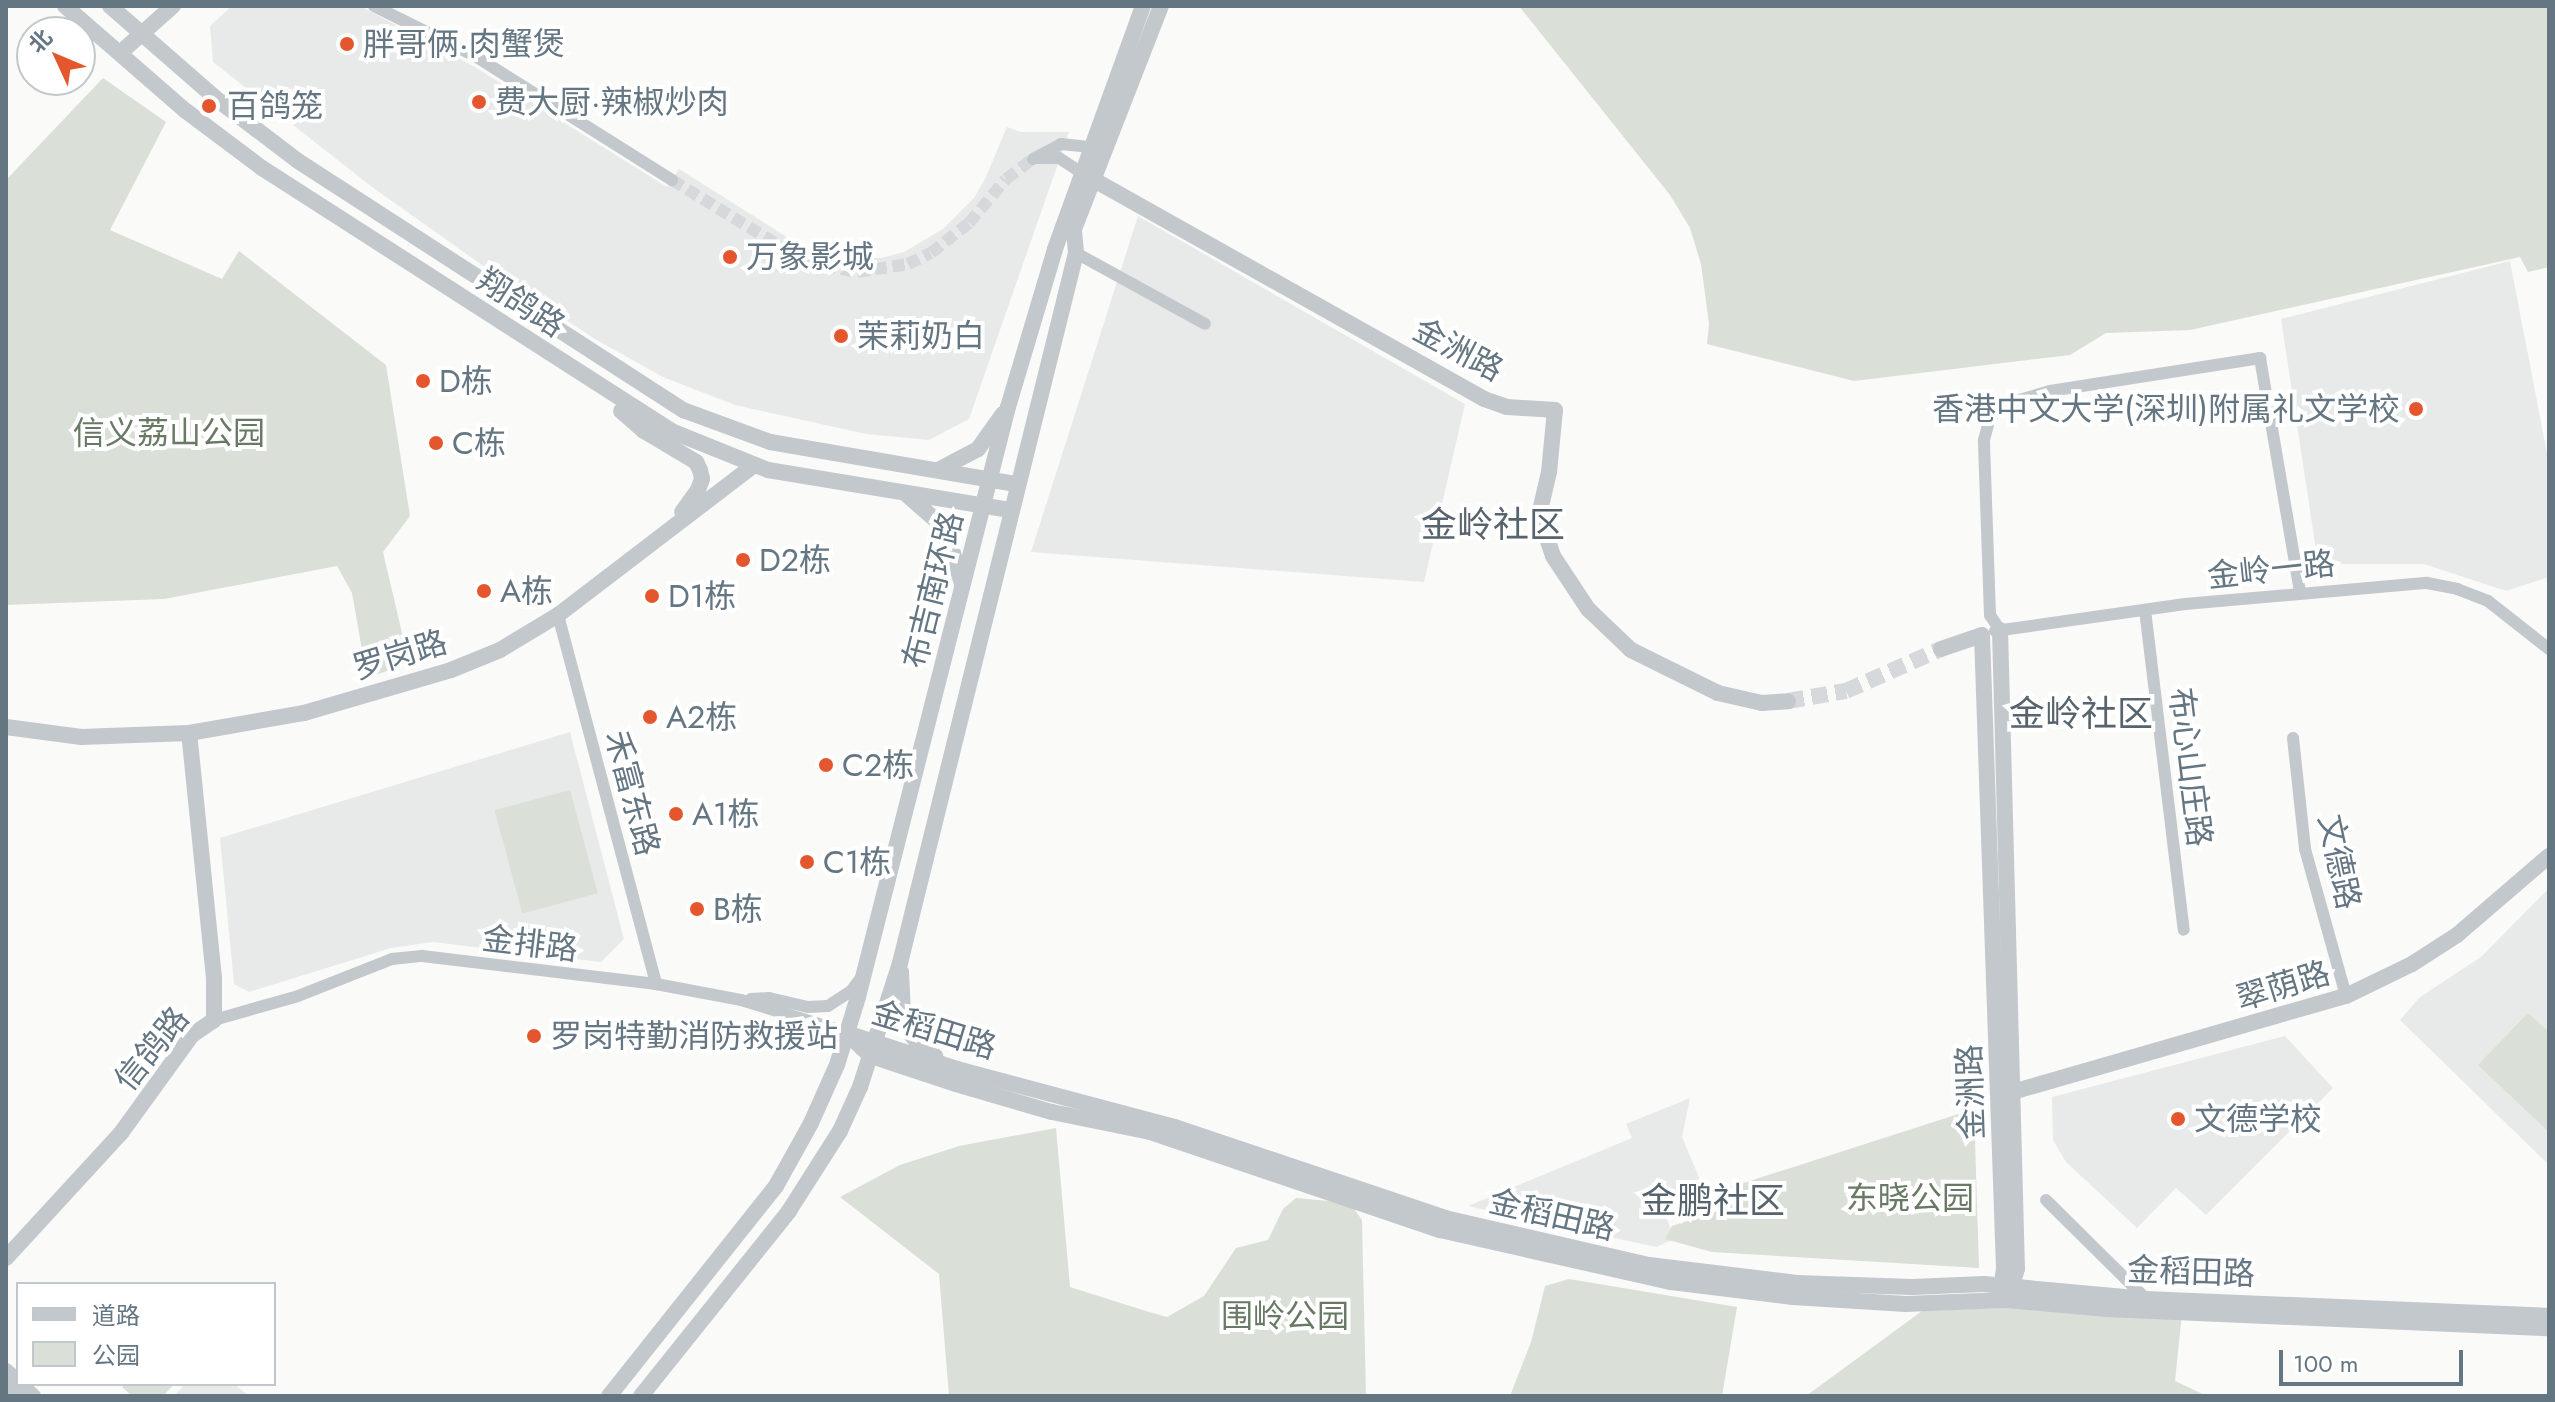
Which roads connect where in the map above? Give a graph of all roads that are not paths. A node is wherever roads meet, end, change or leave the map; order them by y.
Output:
1 (65, 6) edge
2 (110, 6) edge
3 (173, 6) edge
4 (374, 6) edge
5 (1143, 6) edge
6 (1161, 6) edge
7 (141, 34) junction
8 (120, 53) junction
9 (1091, 147) junction
10 (1087, 177) junction
11 (672, 180) tunnel mouth
12 (1076, 253) junction
13 (1205, 324) dead end
14 (605, 391) junction
15 (1008, 407) junction
16 (753, 466) junction
17 (937, 471) junction
18 (990, 480) junction
19 (1017, 484) junction
20 (903, 492) junction
21 (984, 505) junction
22 (1010, 510) junction
23 (667, 531) junction
24 (963, 589) junction
25 (2300, 592) junction
26 (2145, 610) junction
27 (558, 615) junction
28 (1995, 623) junction
29 (1982, 635) junction
30 (1941, 649) tunnel mouth
31 (2549, 649) edge
32 (1788, 701) tunnel mouth
33 (6, 727) edge
34 (189, 733) junction
35 (2293, 738) dead end
36 (2549, 856) edge
37 (2184, 930) dead end
38 (900, 963) junction
39 (865, 969) junction
40 (656, 984) junction
41 (2346, 996) junction
42 (741, 1000) junction
43 (214, 1020) junction
44 (845, 1032) junction
45 (874, 1049) junction
46 (957, 1069) junction
47 (2005, 1094) junction
48 (2046, 1200) dead end
49 (6, 1258) edge
50 (2007, 1292) junction
51 (2146, 1299) junction
52 (2162, 1312) junction
53 (2549, 1316) edge
54 (2549, 1328) edge
55 (6, 1389) edge
56 (13, 1396) edge
57 (609, 1396) edge
58 (641, 1396) edge

1 - 8 street, 翔鸽路
2 - 7 street, 翔鸽路
3 - 7 street
4 - 11 street
5 - 9 street, 布吉南环路
6 - 10 street, 布吉南环路
7 - 8 street
7 - 17 street, 翔鸽路
8 - 14 street, 翔鸽路
9 - 10 street, 布吉南环路
9 - 10 street
10 - 12 street, 布吉南环路
10 - 15 street, 布吉南环路
10 - 32 street, 金洲路
12 - 13 street
12 - 19 street, 布吉南环路
14 - 16 street, 翔鸽路
14 - 23 street
15 - 17 street
15 - 18 street, 布吉南环路
16 - 20 street, 翔鸽路
16 - 23 street, 罗岗路
17 - 18 street, 翔鸽路
18 - 19 street, 翔鸽路
18 - 21 street, 布吉南环路
19 - 22 street, 布吉南环路
20 - 21 street, 翔鸽路
20 - 24 street
21 - 22 street, 翔鸽路
21 - 24 street, 布吉南环路
22 - 38 street, 布吉南环路
23 - 27 street, 罗岗路
24 - 39 street, 布吉南环路
25 - 26 street, 金岭一路
25 - 28 street
25 - 31 street, 金岭一路
26 - 28 street, 金岭一路
26 - 37 street, 布心山庄路
27 - 34 street, 罗岗路
27 - 40 street, 禾富东路
28 - 29 street, 金岭一路
28 - 47 street, 金洲路
29 - 30 street
29 - 47 street, 金洲路
33 - 34 street, 罗岗路
34 - 43 street, 信鸽路
35 - 41 street, 文德路
36 - 41 street, 翠荫路
38 - 45 street, 布吉南环路
38 - 46 street
39 - 42 street
39 - 44 street, 布吉南环路
40 - 42 street, 金排路
40 - 43 street, 金排路
41 - 47 street, 翠荫路
42 - 44 street, 金排路
43 - 49 street, 信鸽路
44 - 45 street, 金稻田路
44 - 57 street, 布吉南环路
45 - 46 street, 金稻田路
45 - 50 street, 金稻田路
45 - 58 street, 金稻田路
46 - 50 street, 金稻田路
47 - 50 street, 金洲路
48 - 51 street
50 - 51 street, 金稻田路
50 - 52 street, 金稻田路
51 - 52 street
51 - 53 street, 金稻田路
52 - 54 street, 金稻田路
55 - 56 street

